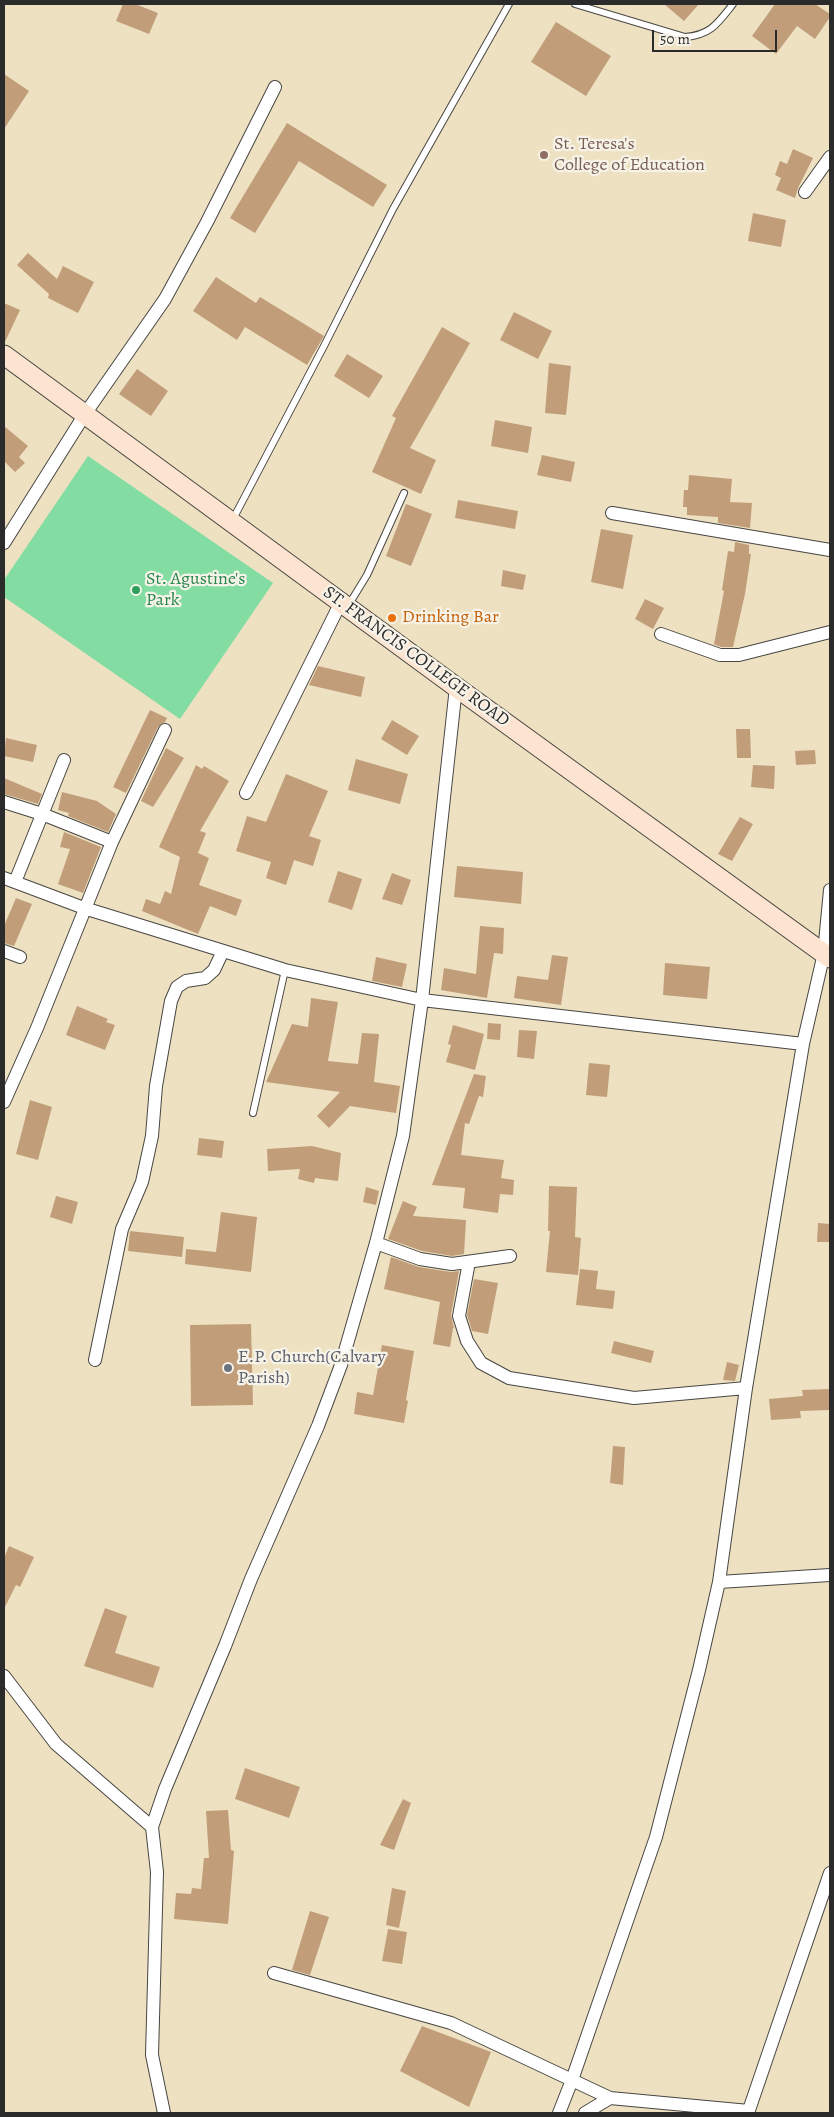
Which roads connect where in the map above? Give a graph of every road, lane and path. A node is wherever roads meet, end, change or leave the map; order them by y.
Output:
1 (509, 4) edge
2 (575, 4) edge
3 (733, 4) edge
4 (588, 5) edge
5 (275, 86) dead end
6 (830, 157) edge
7 (805, 192) dead end
8 (4, 355) edge
9 (85, 414) junction
10 (404, 493) dead end
11 (612, 513) dead end
12 (231, 522) junction
13 (4, 542) edge
14 (830, 550) edge
15 (344, 605) junction
16 (830, 632) edge
17 (660, 634) dead end
18 (456, 687) junction
19 (165, 730) dead end
20 (64, 760) dead end
21 (246, 793) dead end
22 (4, 802) edge
23 (42, 814) junction
24 (112, 842) junction
25 (9, 880) edge
26 (830, 890) edge
27 (84, 908) junction
28 (4, 951) edge
29 (223, 951) junction
30 (827, 956) edge
31 (20, 957) dead end
32 (285, 970) junction
33 (422, 1000) junction
34 (803, 1044) junction
35 (4, 1102) edge
36 (253, 1114) dead end
37 (376, 1244) junction
38 (510, 1256) dead end
39 (469, 1262) junction
40 (95, 1360) dead end
41 (746, 1388) junction
42 (830, 1574) edge
43 (718, 1582) junction
44 (4, 1676) edge
45 (152, 1827) junction
46 (830, 1873) edge
47 (274, 1974) dead end
48 (572, 2080) junction
49 (610, 2098) junction
50 (749, 2112) edge
51 (164, 2113) edge
52 (559, 2113) edge
53 (585, 2113) edge

1 - 12 lane
2 - 4 lane
3 - 4 lane
5 - 9 street
6 - 7 street
8 - 9 main road, ST. FRANCIS COLLEGE ROAD
9 - 12 main road, ST. FRANCIS COLLEGE ROAD
9 - 13 street
10 - 15 lane
11 - 14 street
12 - 15 main road, ST. FRANCIS COLLEGE ROAD
15 - 18 main road, ST. FRANCIS COLLEGE ROAD
15 - 21 street
16 - 17 street
18 - 30 main road, ST. FRANCIS COLLEGE ROAD
18 - 33 street
19 - 24 street
20 - 23 street
22 - 23 street
23 - 24 street
23 - 25 street
24 - 27 street
25 - 27 street
26 - 30 street
27 - 29 street
27 - 35 street
28 - 31 street
29 - 32 street
29 - 40 street
30 - 34 street
32 - 33 street
32 - 36 lane
33 - 34 street
33 - 37 street
34 - 41 street
37 - 39 street
37 - 45 street
38 - 39 street
39 - 41 street
41 - 43 street
42 - 43 street
43 - 48 street
44 - 45 street
45 - 51 street
46 - 50 street
47 - 48 street
48 - 49 street
48 - 52 street
49 - 50 street
49 - 53 street

